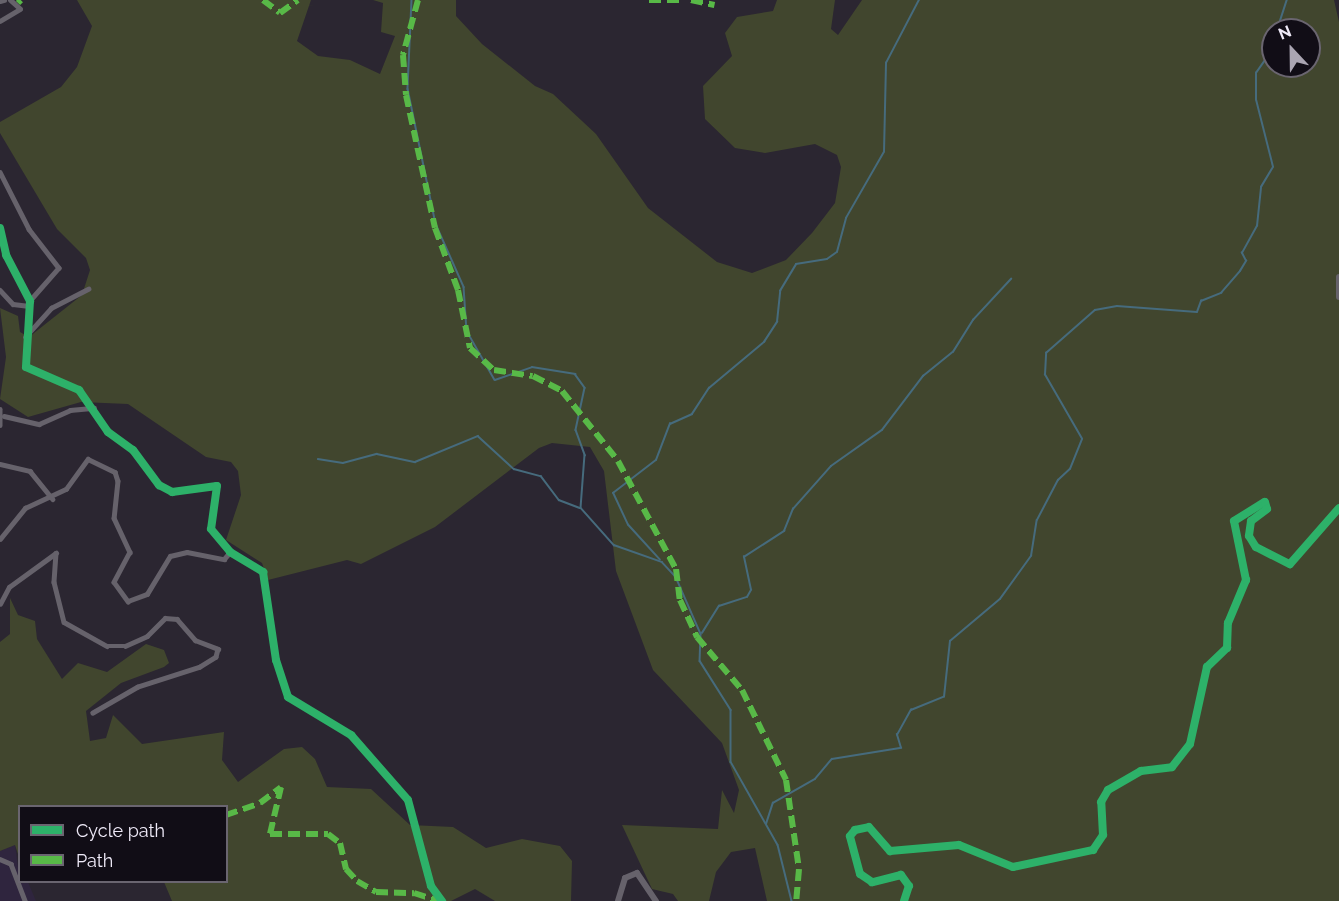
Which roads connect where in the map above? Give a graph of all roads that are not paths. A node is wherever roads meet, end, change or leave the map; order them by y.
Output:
1 (10, 0) edge
2 (0, 21) edge
3 (0, 172) edge
4 (0, 228) edge
5 (1339, 277) edge
6 (88, 289) dead end
7 (0, 290) edge
8 (1339, 297) edge
9 (29, 304) junction
10 (25, 337) junction
11 (94, 408) junction
12 (0, 409) edge
13 (4, 416) junction
14 (0, 424) edge
15 (0, 464) edge
16 (53, 499) junction
17 (1339, 508) edge
18 (0, 539) edge
19 (230, 552) junction
20 (0, 604) edge
21 (93, 713) dead end
22 (0, 859) edge
23 (18, 882) edge
24 (18, 883) edge
25 (25, 901) edge
26 (442, 901) edge
27 (618, 901) edge
28 (656, 901) edge
29 (904, 901) edge

1 - 2 street
3 - 9 street
4 - 9 street
5 - 8 street
6 - 10 street
7 - 9 street
9 - 10 street
10 - 11 street
11 - 13 street
11 - 19 street
12 - 13 street
13 - 14 street
15 - 16 street
16 - 18 street
16 - 19 street
17 - 29 street
19 - 26 street
20 - 21 street
22 - 23 street
24 - 25 street
27 - 28 street

